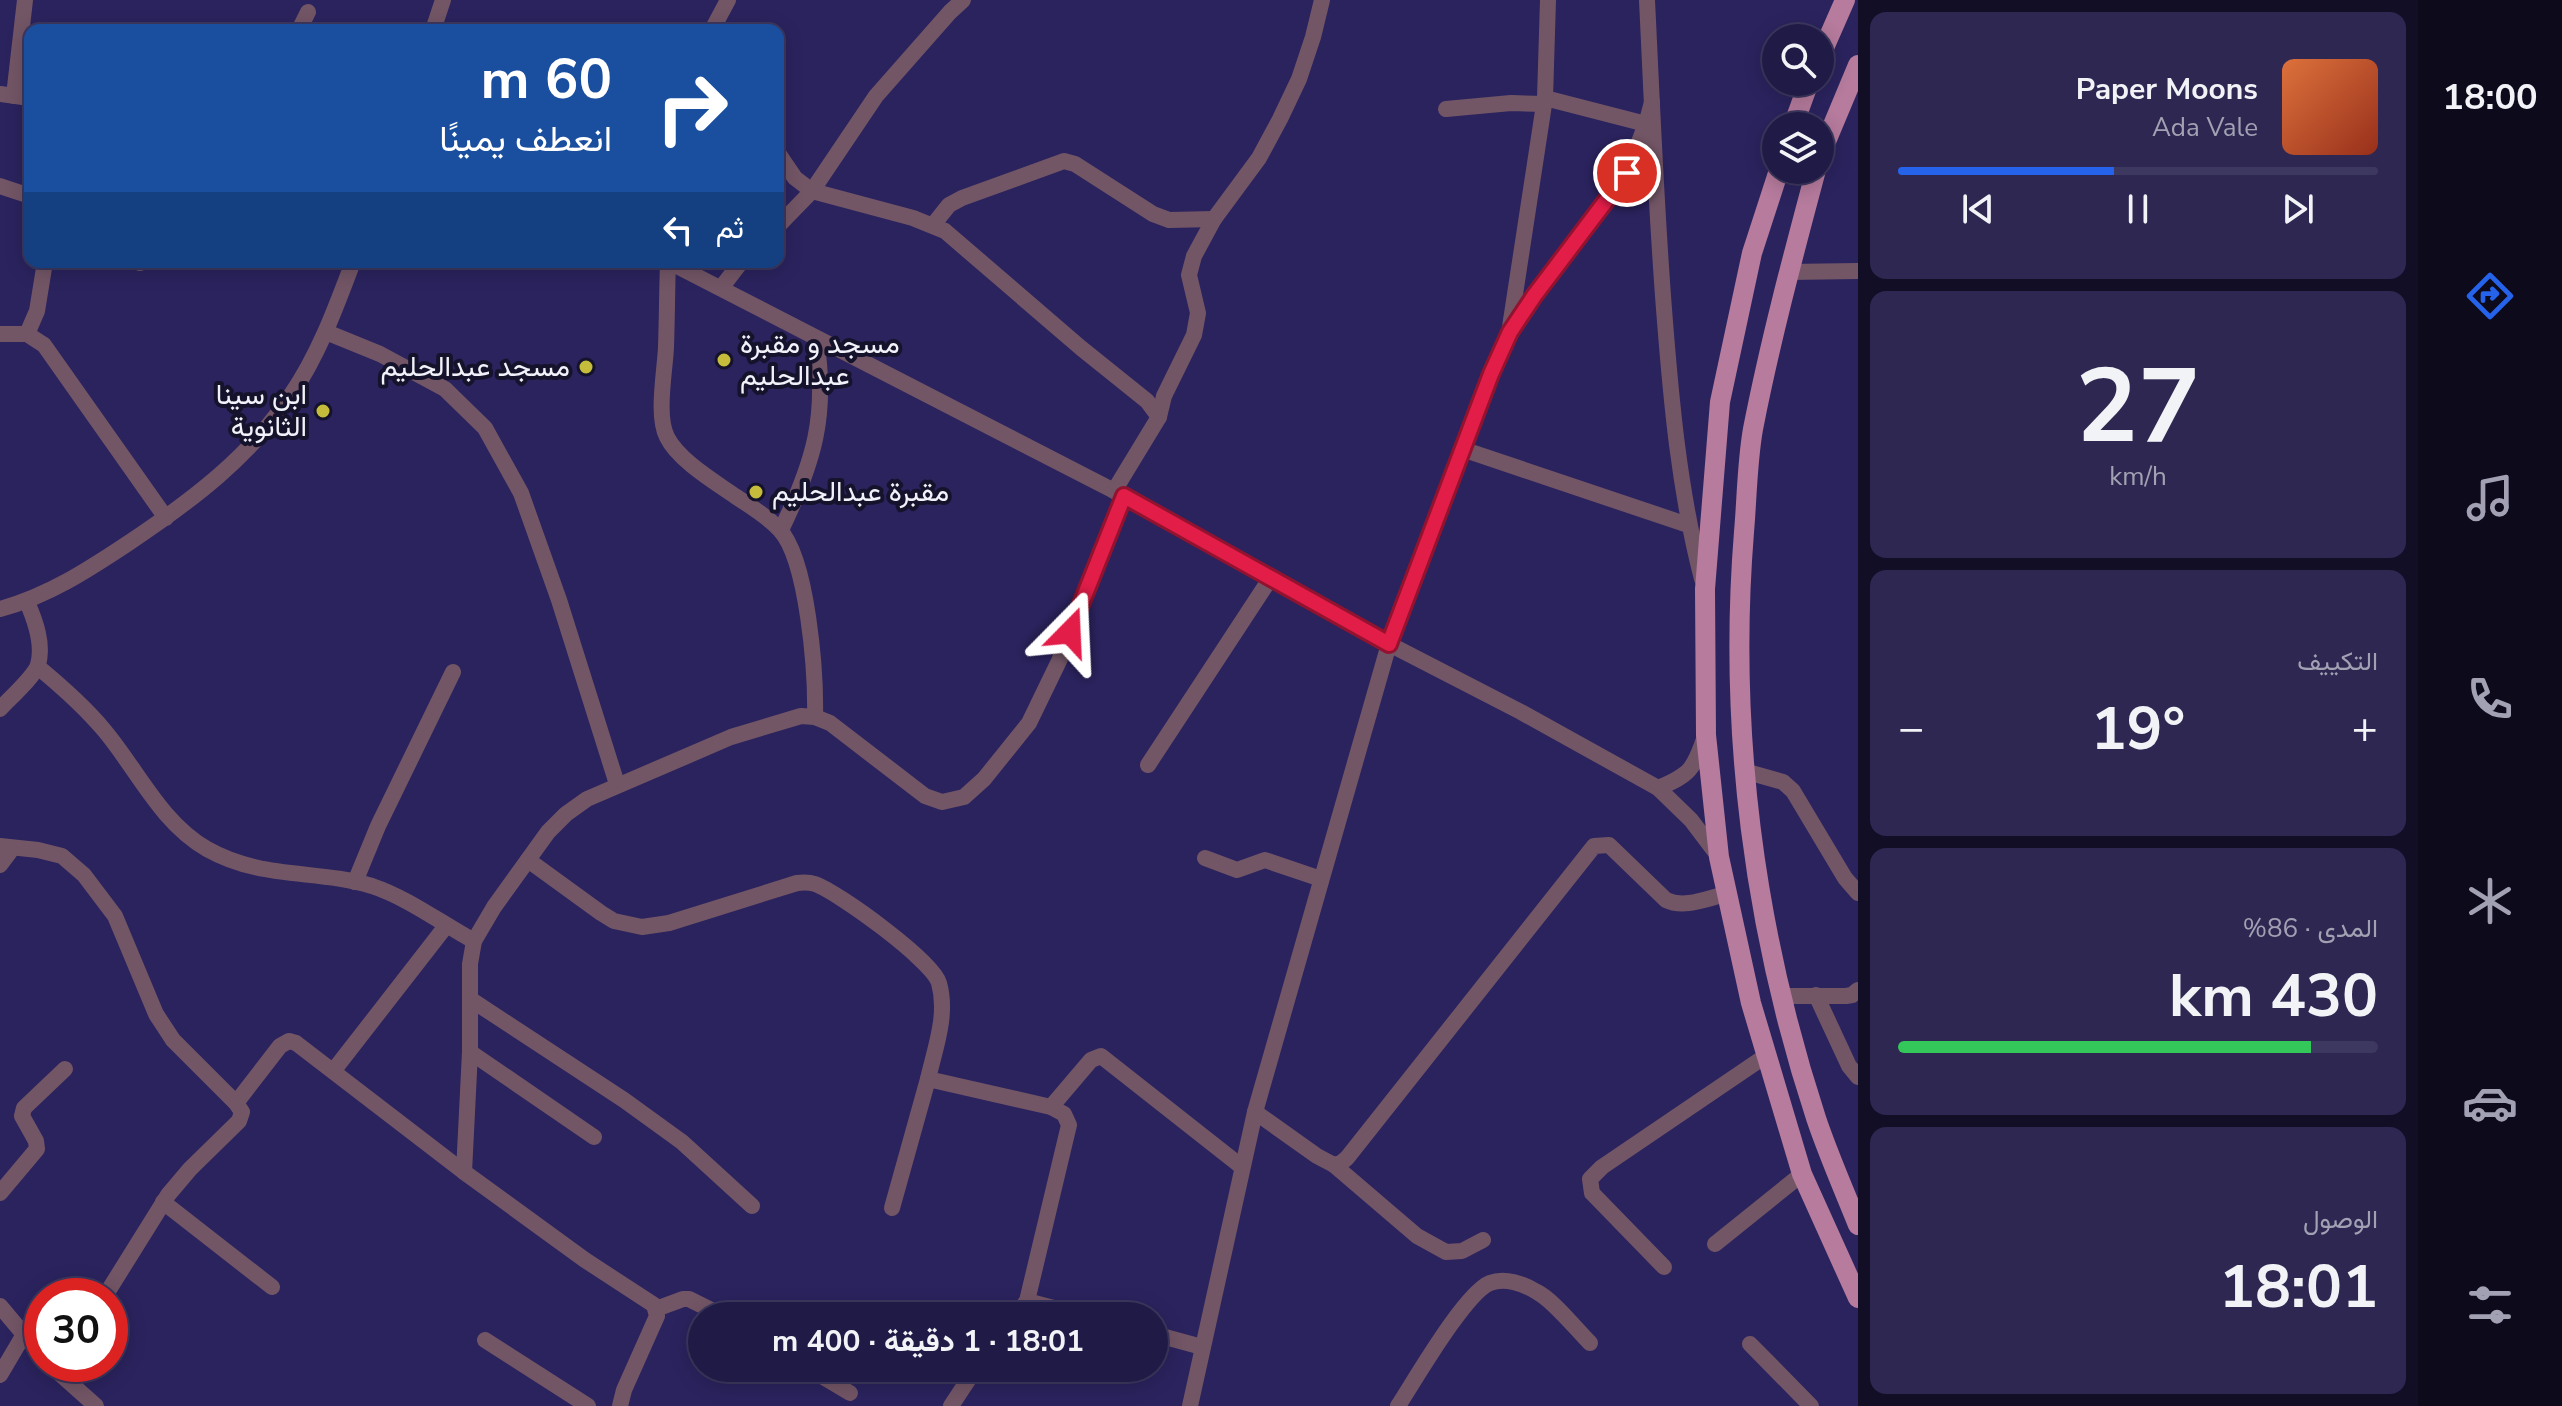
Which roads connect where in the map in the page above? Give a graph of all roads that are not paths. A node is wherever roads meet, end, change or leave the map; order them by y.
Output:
1 (25, 0) edge
2 (443, 0) edge
3 (728, 0) edge
4 (963, 0) edge
5 (1322, 0) edge
6 (1548, 0) edge
7 (1647, 0) edge
8 (1845, 0) edge
9 (308, 12) dead end
10 (302, 24) edge
11 (435, 24) edge
12 (715, 24) edge
13 (1834, 25) edge
14 (1858, 65) edge
15 (15, 96) edge
16 (1545, 101) junction
17 (1652, 102) junction
18 (1446, 109) dead end
19 (1834, 122) edge
20 (1646, 124) junction
21 (784, 162) edge
22 (1774, 184) edge
23 (1812, 184) edge
24 (0, 186) edge
25 (812, 191) junction
26 (24, 194) edge
27 (1214, 219) junction
28 (784, 220) edge
29 (933, 225) junction
30 (44, 268) edge
31 (351, 268) edge
32 (668, 268) edge
33 (680, 268) edge
34 (736, 268) edge
35 (1858, 271) edge
36 (1788, 272) junction
37 (721, 288) junction
38 (326, 332) junction
39 (1510, 332) junction
40 (0, 334) edge
41 (27, 334) junction
42 (816, 339) junction
43 (1159, 417) junction
44 (1462, 449) junction
45 (1119, 494) junction
46 (166, 518) junction
47 (1688, 525) junction
48 (781, 530) junction
49 (1270, 579) junction
50 (1705, 589) junction
51 (27, 602) junction
52 (0, 609) edge
53 (1389, 644) junction
54 (38, 667) junction
55 (453, 672) dead end
56 (0, 709) edge
57 (815, 717) junction
58 (1706, 735) junction
59 (1148, 765) dead end
60 (1744, 771) junction
61 (617, 784) junction
62 (1658, 788) junction
63 (6, 848) edge
64 (1719, 857) junction
65 (1205, 858) dead end
66 (528, 860) junction
67 (0, 865) edge
68 (1321, 879) junction
69 (355, 882) junction
70 (1858, 893) edge
71 (1726, 894) junction
72 (446, 926) junction
73 (474, 941) junction
74 (1858, 990) edge
75 (1816, 995) junction
76 (1782, 996) junction
77 (470, 999) junction
78 (470, 1052) junction
79 (1767, 1055) junction
80 (65, 1069) dead end
81 (334, 1070) junction
82 (1858, 1077) edge
83 (928, 1079) junction
84 (236, 1103) junction
85 (1051, 1107) junction
86 (1255, 1112) junction
87 (594, 1137) dead end
88 (1334, 1165) junction
89 (1242, 1167) junction
90 (464, 1172) junction
91 (1802, 1174) junction
92 (0, 1193) edge
93 (163, 1202) junction
94 (752, 1206) dead end
95 (892, 1208) dead end
96 (1858, 1225) edge
97 (1483, 1240) dead end
98 (1715, 1244) dead end
99 (1664, 1267) dead end
100 (116, 1278) edge
101 (272, 1287) dead end
102 (1858, 1298) edge
103 (1027, 1301) joint
104 (695, 1302) edge
105 (1031, 1302) edge
106 (0, 1306) edge
107 (656, 1309) junction
108 (23, 1336) joint
109 (1168, 1338) edge
110 (485, 1340) dead end
111 (1590, 1343) dead end
112 (1750, 1344) dead end
113 (1202, 1347) junction
114 (0, 1375) edge
115 (71, 1382) edge
116 (832, 1382) edge
117 (967, 1382) edge
118 (850, 1393) dead end
119 (96, 1406) edge
120 (588, 1406) edge
121 (620, 1406) edge
122 (951, 1406) edge
123 (1190, 1406) edge
124 (1398, 1406) edge
125 (1811, 1406) edge

1 - 15 street
2 - 11 street
3 - 12 street
4 - 25 street
5 - 27 street
6 - 16 street
7 - 17 street
8 - 13 main road
9 - 10 street
14 - 19 main road
16 - 18 street
16 - 20 street
16 - 39 street
17 - 20 street
17 - 47 street
20 - 39 street
21 - 25 street
22 - 50 main road
23 - 36 main road
24 - 26 street
25 - 28 street
25 - 29 street
27 - 29 street
27 - 43 street
29 - 43 street
30 - 41 street
31 - 38 street
32 - 48 street
33 - 37 street
34 - 37 street
35 - 36 street
36 - 60 main road
37 - 42 street
38 - 46 street
38 - 61 street
39 - 44 street
40 - 41 street
41 - 46 street
42 - 45 street
42 - 48 street
43 - 45 street
44 - 47 street
44 - 53 street
45 - 49 street
45 - 57 street
46 - 51 street
47 - 50 street
48 - 57 street
49 - 53 street
49 - 59 street
50 - 58 main road
51 - 52 street
51 - 54 street
53 - 62 street
53 - 68 street
54 - 56 street
54 - 69 street
55 - 69 street
57 - 61 street
58 - 62 street
58 - 64 main road
60 - 70 street
60 - 76 main road
61 - 66 street
62 - 64 street
63 - 67 street
63 - 84 street
64 - 71 main road
65 - 68 street
66 - 73 street
66 - 83 street
68 - 86 street
69 - 72 street
71 - 79 main road
71 - 88 street
72 - 73 street
72 - 81 street
73 - 77 street
74 - 75 street
75 - 76 street
75 - 82 street
76 - 96 main road
77 - 78 street
77 - 94 street
78 - 87 street
78 - 90 street
79 - 91 main road
79 - 99 street
80 - 92 street
81 - 84 street
81 - 90 street
83 - 85 street
83 - 95 street
84 - 93 street
85 - 89 street
85 - 103 street
86 - 88 street
86 - 89 street
88 - 97 street
89 - 113 street
90 - 107 street
91 - 98 street
91 - 102 main road
93 - 100 street
93 - 101 street
103 - 105 street
104 - 107 street
106 - 108 street
107 - 121 street
108 - 114 street
109 - 113 street
110 - 120 street
111 - 124 street
112 - 125 street
113 - 123 street
115 - 119 street
116 - 118 street
117 - 122 street

